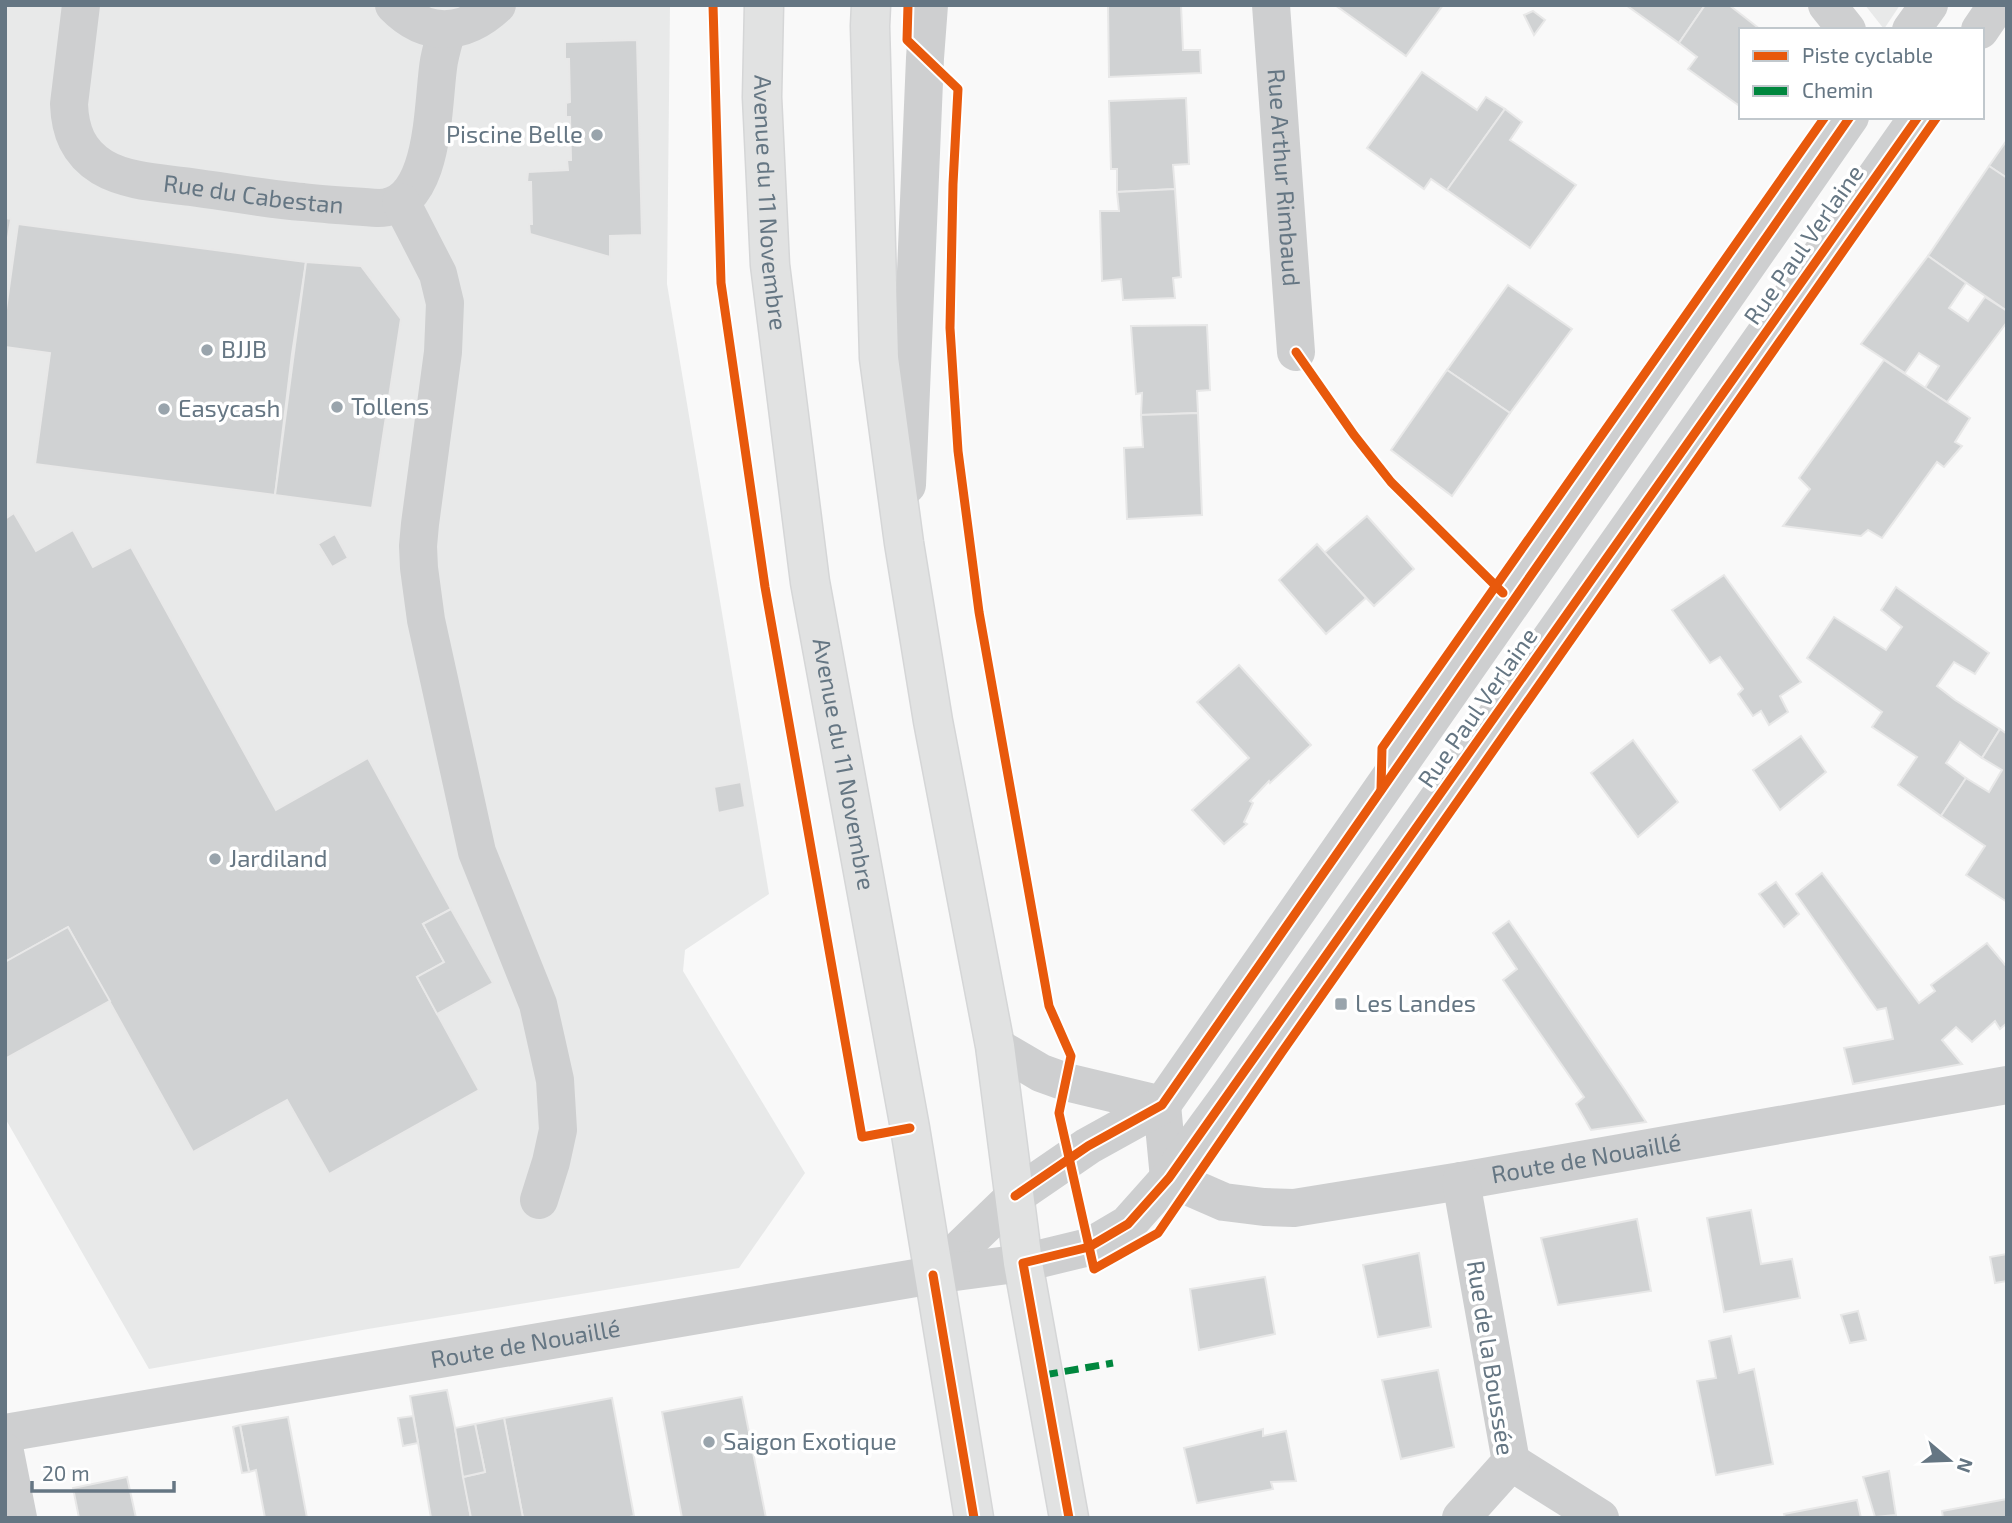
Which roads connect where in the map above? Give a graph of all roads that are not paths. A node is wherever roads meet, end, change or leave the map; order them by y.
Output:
1 (81, 5) edge
2 (394, 5) edge
3 (497, 5) edge
4 (764, 5) edge
5 (871, 5) edge
6 (929, 5) edge
7 (1271, 5) edge
8 (1827, 5) edge
9 (1929, 5) edge
10 (1997, 5) edge
11 (1845, 28) edge
12 (1913, 28) edge
13 (1981, 28) edge
14 (447, 30) junction
15 (1849, 119) edge
16 (1917, 119) edge
17 (401, 202) junction
18 (1296, 352) dead end
19 (904, 543) junction
20 (995, 1046) junction
21 (2007, 1085) edge
22 (1162, 1105) junction
23 (1169, 1178) junction
24 (1461, 1181) junction
25 (1015, 1196) junction
26 (539, 1200) dead end
27 (1023, 1263) junction
28 (933, 1275) junction
29 (5, 1433) edge
30 (5, 1452) edge
31 (1511, 1462) junction
32 (18, 1518) edge
33 (974, 1518) edge
34 (1069, 1518) edge
35 (1461, 1518) edge
36 (1600, 1518) edge

1 - 17 street, Rue du Cabestan
2 - 14 street
3 - 14 street
4 - 28 main road, Avenue du 11 Novembre
5 - 19 main road
6 - 19 street
7 - 18 street, Rue Arthur Rimbaud
8 - 11 street
9 - 12 street
10 - 13 street
14 - 17 street
15 - 22 street, Rue Paul Verlaine
16 - 23 street, Rue Paul Verlaine
17 - 26 street
19 - 20 main road
20 - 22 street
20 - 25 main road
21 - 24 street, Route de Nouaillé
22 - 23 street
22 - 25 street, Rue Paul Verlaine
23 - 24 street, Route de Nouaillé
23 - 27 street, Rue Paul Verlaine
24 - 31 street, Rue de la Boussée
25 - 27 main road
25 - 28 street
27 - 28 street, Rue Paul Verlaine
27 - 34 main road
28 - 29 street, Route de Nouaillé
28 - 33 main road, Avenue du 11 Novembre
30 - 32 street
31 - 35 street, Rue de la Boussée
31 - 36 street

